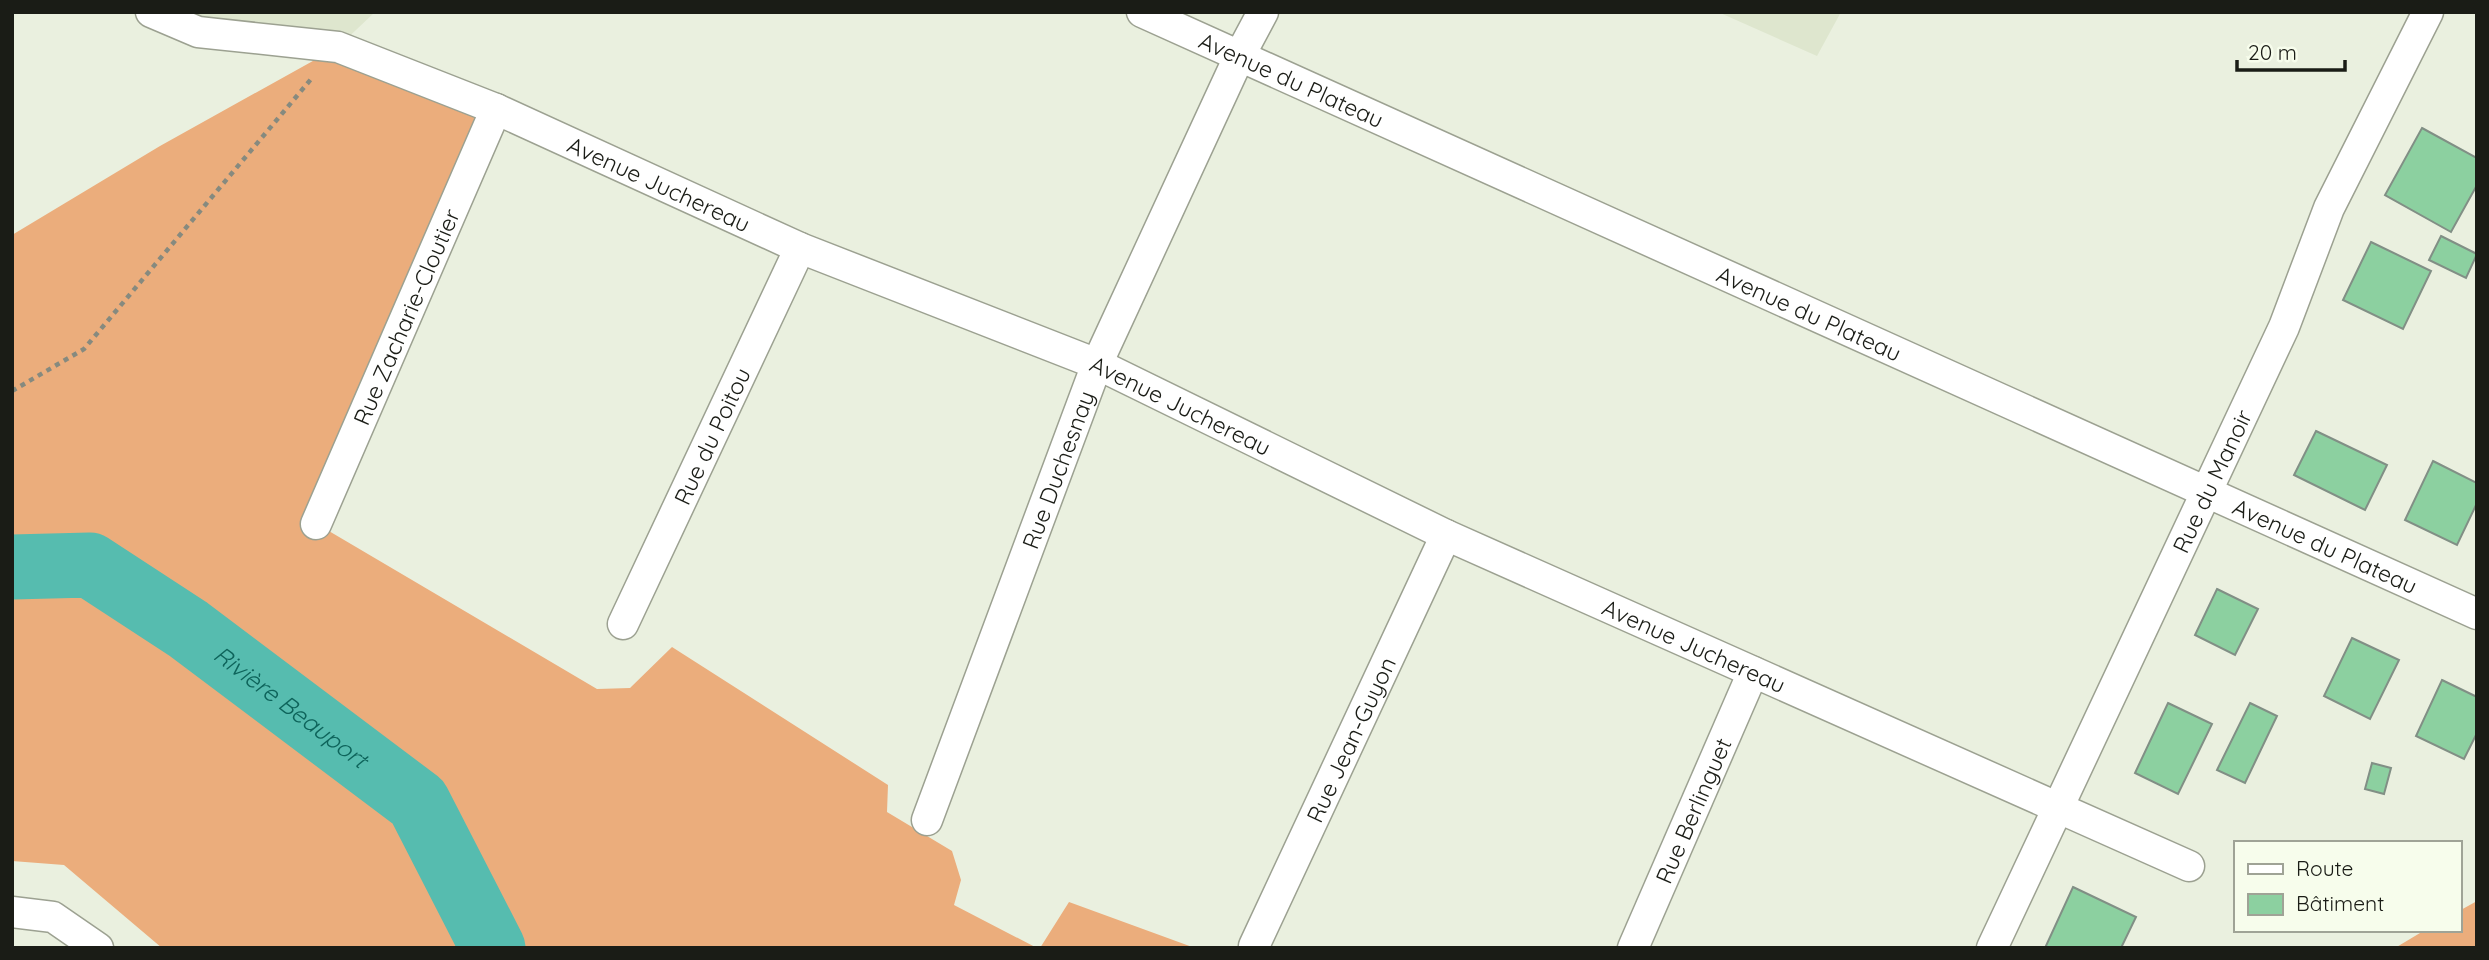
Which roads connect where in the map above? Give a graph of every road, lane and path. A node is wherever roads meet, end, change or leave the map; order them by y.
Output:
1 (151, 12) edge
2 (1142, 12) edge
3 (1263, 12) edge
4 (2428, 12) edge
5 (338, 47) junction
6 (1239, 57) junction
7 (496, 108) junction
8 (800, 248) junction
9 (1097, 364) junction
10 (12, 391) edge
11 (2207, 490) junction
12 (316, 524) dead end
13 (1446, 535) junction
14 (2477, 614) edge
15 (623, 624) dead end
16 (1753, 672) junction
17 (2059, 807) junction
18 (927, 820) dead end
19 (2189, 866) dead end
20 (12, 912) edge
21 (1254, 946) edge
22 (97, 948) edge
23 (1633, 948) edge
24 (1992, 948) edge

1 - 5 street, Avenue Juchereau
2 - 6 street, Avenue du Plateau
3 - 6 street, Rue Duchesnay
4 - 11 street, Rue du Manoir
5 - 7 street, Avenue Juchereau
5 - 10 path
6 - 9 street, Rue Duchesnay
6 - 11 street, Avenue du Plateau
7 - 8 street, Avenue Juchereau
7 - 12 street, Rue Zacharie-Cloutier
8 - 9 street, Avenue Juchereau
8 - 15 street, Rue du Poitou
9 - 13 street, Avenue Juchereau
9 - 18 street, Rue Duchesnay
11 - 14 street, Avenue du Plateau
11 - 17 street, Rue du Manoir
13 - 16 street, Avenue Juchereau
13 - 21 street, Rue Jean-Guyon
16 - 17 street, Avenue Juchereau
16 - 23 street, Rue Berlinguet
17 - 19 street, Avenue Juchereau
17 - 24 street, Rue du Manoir
20 - 22 street

